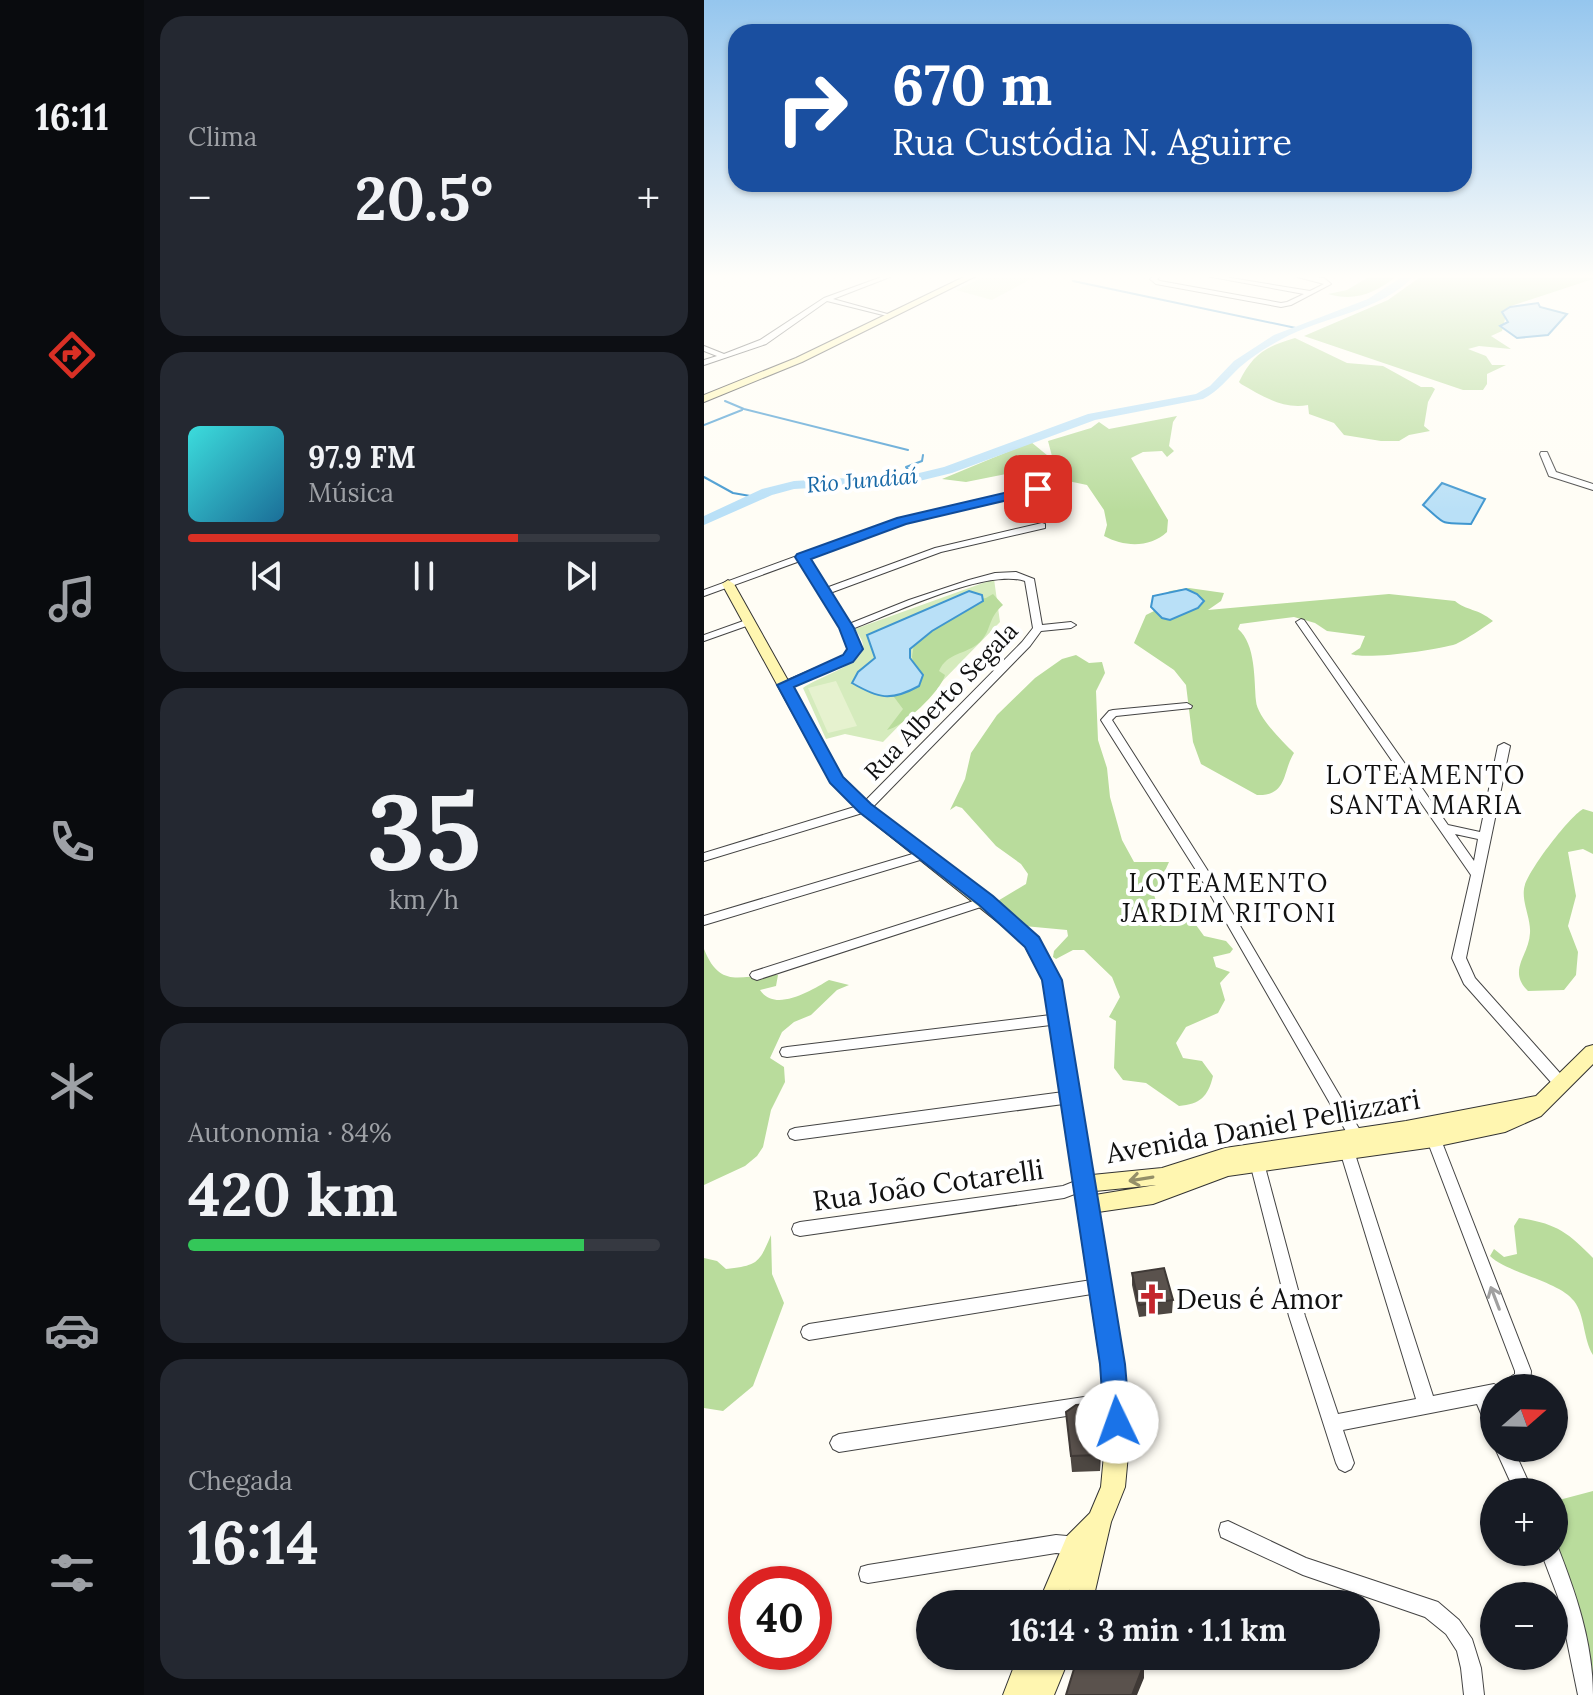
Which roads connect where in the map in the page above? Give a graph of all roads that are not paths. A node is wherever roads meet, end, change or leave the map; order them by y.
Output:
1 (718, 354) edge
2 (728, 354) edge
3 (811, 354) edge
4 (723, 356) junction
5 (704, 363) edge
6 (704, 399) edge
7 (1544, 454) dead end
8 (1593, 487) edge
9 (1038, 489) dead end
10 (1042, 526) dead end
11 (802, 557) junction
12 (728, 584) junction
13 (824, 592) junction
14 (704, 593) edge
15 (749, 622) junction
16 (1301, 622) dead end
17 (1071, 625) dead end
18 (847, 628) junction
19 (1038, 628) junction
20 (704, 638) edge
21 (785, 685) junction
22 (1187, 706) dead end
23 (1504, 746) dead end
24 (865, 808) junction
25 (1445, 828) junction
26 (1486, 837) junction
27 (926, 854) junction
28 (704, 857) edge
29 (1477, 875) junction
30 (986, 901) junction
31 (704, 921) edge
32 (757, 975) dead end
33 (1059, 1019) junction
34 (787, 1052) dead end
35 (1593, 1052) edge
36 (1562, 1085) junction
37 (1071, 1097) junction
38 (1431, 1132) junction
39 (795, 1134) dead end
40 (1352, 1144) junction
41 (1257, 1163) junction
42 (1083, 1184) junction
43 (1064, 1192) junction
44 (1086, 1205) junction
45 (800, 1229) dead end
46 (1098, 1286) junction
47 (809, 1332) dead end
48 (1523, 1374) edge
49 (1480, 1395) edge
50 (1117, 1400) junction
51 (1427, 1405) junction
52 (1332, 1424) junction
53 (839, 1443) dead end
54 (1345, 1463) dead end
55 (1228, 1530) dead end
56 (1085, 1547) junction
57 (1556, 1566) edge
58 (868, 1574) dead end
59 (1059, 1590) edge
60 (1080, 1590) edge
61 (1026, 1670) edge
62 (1051, 1670) edge
63 (1016, 1695) edge
64 (1041, 1695) edge
65 (1474, 1695) edge
66 (1588, 1695) edge

1 - 4 street
2 - 4 street
3 - 6 street
4 - 5 street
7 - 8 street
9 - 11 street
10 - 13 street
11 - 12 street
11 - 13 street
12 - 14 street
12 - 15 street
13 - 18 street
15 - 20 street
15 - 21 street
16 - 25 street
17 - 19 street
18 - 19 street, Rua Alberto Segala
18 - 21 street
19 - 24 street, Rua Alberto Segala
21 - 24 street
22 - 40 street
23 - 26 street
24 - 27 street
24 - 28 street
25 - 26 street
25 - 29 street
26 - 29 street
27 - 30 street
27 - 31 street
29 - 36 street
30 - 32 street
30 - 33 street
33 - 34 street
33 - 37 street
35 - 36 street, Avenida Daniel Pellizzari
36 - 38 street, Avenida Daniel Pellizzari
37 - 39 street
37 - 42 street
38 - 40 street, Avenida Daniel Pellizzari
48 -> 38 street
40 - 41 street, Avenida Daniel Pellizzari
40 -> 42 street, Avenida Daniel Pellizzari
40 - 51 street
41 - 44 street, Avenida Daniel Pellizzari
41 - 52 street
42 - 43 street, Rua João Cotarelli
42 - 44 street
43 - 44 street, Rua João Cotarelli
43 - 45 street, Rua João Cotarelli
44 - 46 street
46 - 47 street
46 - 50 street
49 - 51 street
50 - 53 street
50 - 56 street
51 - 52 street
52 - 54 street
55 - 65 street
56 - 58 street
56 - 59 street
56 - 60 street
57 - 66 street
61 - 63 street
62 - 64 street

